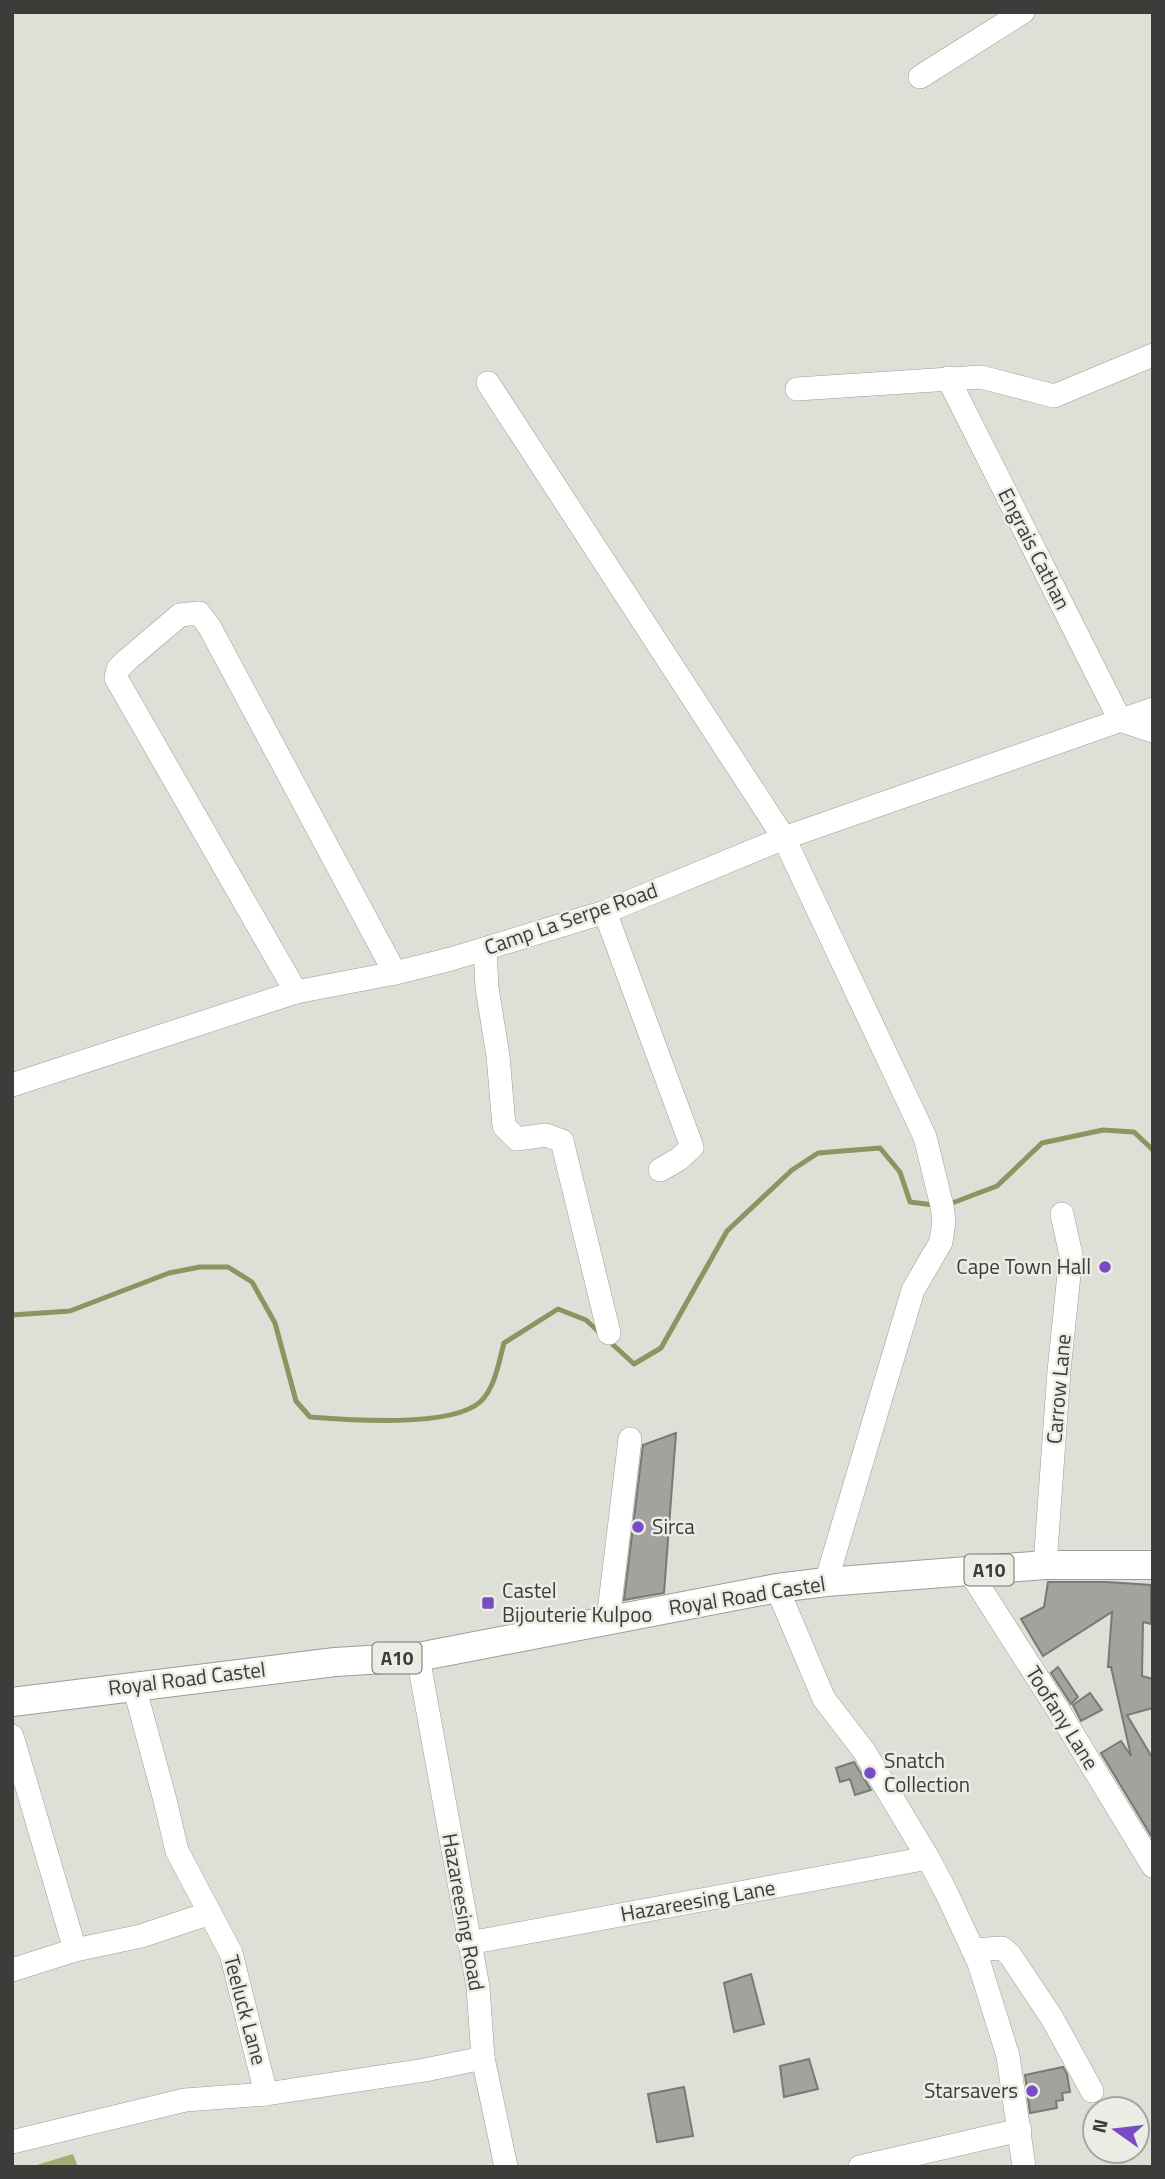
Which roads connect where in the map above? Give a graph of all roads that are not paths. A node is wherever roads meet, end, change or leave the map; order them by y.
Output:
1 (1023, 12) edge
2 (920, 77) dead end
3 (1153, 355) edge
4 (948, 378) junction
5 (488, 383) dead end
6 (797, 389) dead end
7 (1153, 709) edge
8 (1120, 720) junction
9 (1153, 731) edge
10 (785, 838) junction
11 (605, 912) junction
12 (485, 949) junction
13 (395, 973) junction
14 (296, 992) junction
15 (12, 1086) edge
16 (660, 1170) dead end
17 (1062, 1214) dead end
18 (608, 1333) dead end
19 (630, 1439) dead end
20 (1045, 1565) junction
21 (1153, 1566) edge
22 (970, 1572) junction
23 (826, 1582) junction
24 (777, 1587) junction
25 (608, 1620) junction
26 (418, 1657) junction
27 (134, 1685) junction
28 (12, 1702) edge
29 (12, 1736) edge
30 (928, 1858) junction
31 (1153, 1866) edge
32 (210, 1913) junction
33 (469, 1943) junction
34 (75, 1950) junction
35 (973, 1950) junction
36 (12, 1970) edge
37 (483, 2058) junction
38 (1092, 2091) dead end
39 (267, 2094) junction
40 (1020, 2130) junction
41 (12, 2142) edge
42 (506, 2167) edge
43 (860, 2167) edge
44 (1024, 2167) edge

1 - 2 street
3 - 4 street
4 - 6 street
4 - 8 street, Engrais Cathan
5 - 10 street
7 - 8 street, Camp La Serpe Road
8 - 9 street
8 - 10 street, Camp La Serpe Road
10 - 11 street, Camp La Serpe Road
10 - 23 street
11 - 12 street, Camp La Serpe Road
11 - 16 street
12 - 13 street, Camp La Serpe Road
12 - 18 street
13 - 14 street, Camp La Serpe Road
13 - 14 street
14 - 15 street, Camp La Serpe Road
17 - 20 street, Carrow Lane
19 - 25 street
20 - 21 main road, Royal Road Castel / A10
20 - 22 main road, Royal Road Castel / A10
22 - 23 main road, Royal Road Castel / A10
22 - 31 street, Toofany Lane
23 - 24 main road, Royal Road Castel / A10
24 - 25 main road, Royal Road Castel / A10
24 - 30 street
25 - 26 main road, Royal Road Castel / A10
26 - 27 main road, Royal Road Castel / A10
26 - 33 street, Hazareesing Road
27 - 28 main road, Royal Road Castel / A10
27 - 32 street, Teeluck Lane
29 - 34 street
30 - 33 street, Hazareesing Lane
30 - 35 street
32 - 34 street
32 - 39 street, Teeluck Lane
33 - 37 street, Hazareesing Road
34 - 36 street
35 - 38 street
35 - 40 street
37 - 39 street
37 - 42 street, Hazareesing Road
39 - 41 street, Teeluck Lane
40 - 43 street
40 - 44 street

